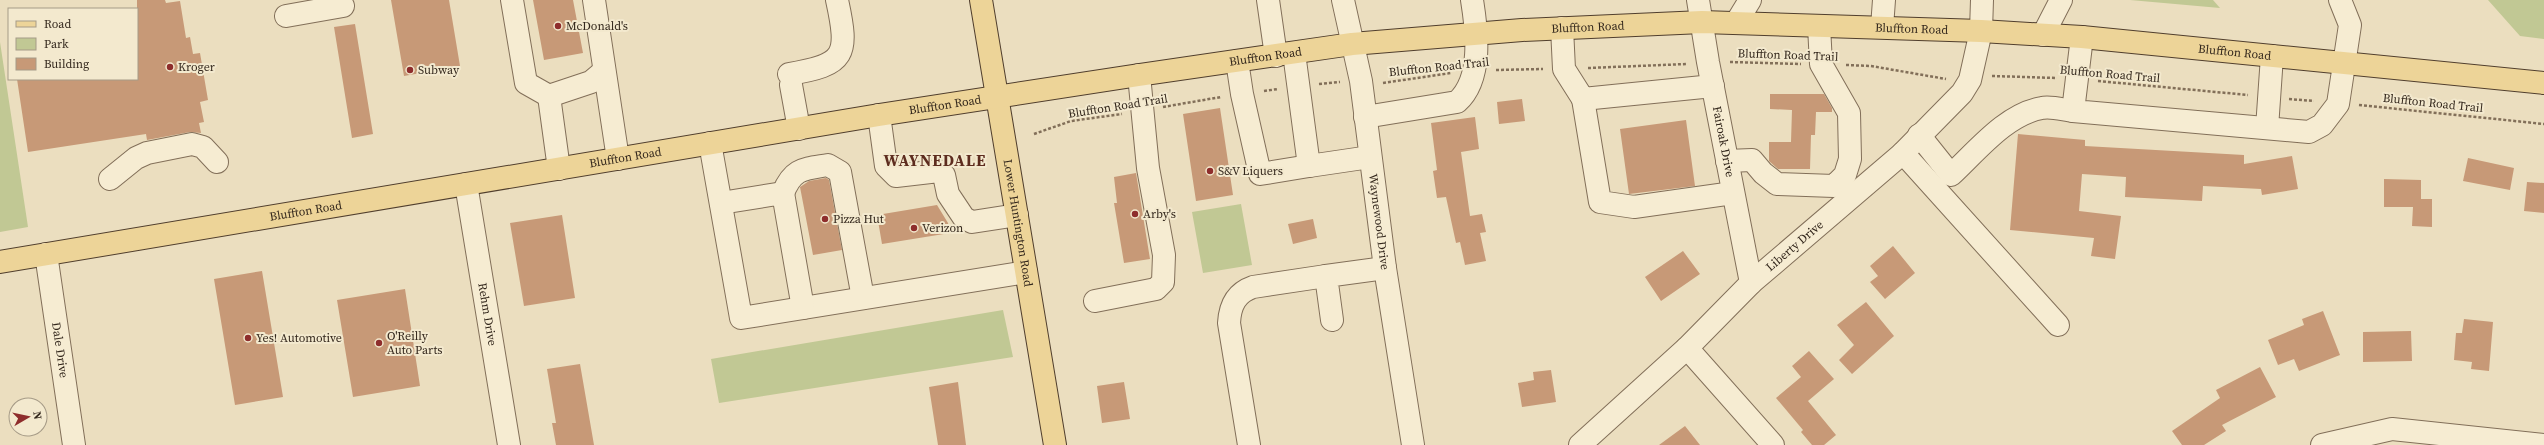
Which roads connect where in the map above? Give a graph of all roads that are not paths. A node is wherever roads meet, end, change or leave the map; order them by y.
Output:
1 (512, 0) edge
2 (594, 0) edge
3 (837, 0) edge
4 (981, 0) edge
5 (1268, 0) edge
6 (1343, 0) edge
7 (1472, 0) edge
8 (1698, 0) edge
9 (1750, 0) edge
10 (1884, 0) edge
11 (1982, 0) edge
12 (2061, 0) edge
13 (2340, 0) edge
14 (344, 6) dead end
15 (286, 16) dead end
16 (1702, 22) junction
17 (1736, 23) junction
18 (1819, 26) junction
19 (1882, 27) junction
20 (1562, 28) junction
21 (1981, 31) junction
22 (1478, 34) junction
23 (2043, 35) junction
24 (2082, 37) junction
25 (1352, 44) junction
26 (1285, 54) junction
27 (2272, 56) junction
28 (1237, 61) junction
29 (2345, 64) junction
30 (604, 70) junction
31 (1139, 75) junction
32 (2544, 83) edge
33 (1713, 86) junction
34 (549, 96) junction
35 (998, 97) junction
36 (1583, 99) junction
37 (2073, 111) junction
38 (879, 115) junction
39 (1365, 117) junction
40 (2267, 128) junction
41 (799, 129) junction
42 (1919, 135) junction
43 (710, 143) junction
44 (1903, 153) junction
45 (1370, 157) junction
46 (618, 159) junction
47 (1727, 161) junction
48 (217, 162) dead end
49 (1309, 166) junction
50 (559, 169) junction
51 (110, 179) dead end
52 (466, 184) junction
53 (783, 193) junction
54 (1733, 193) junction
55 (721, 202) junction
56 (1017, 215) junction
57 (46, 254) junction
58 (0, 262) edge
59 (1385, 268) junction
60 (1026, 272) junction
61 (1326, 276) junction
62 (1751, 283) junction
63 (863, 298) junction
64 (1094, 301) dead end
65 (803, 308) junction
66 (1332, 320) dead end
67 (2058, 325) dead end
68 (1687, 348) junction
69 (74, 445) edge
70 (509, 445) edge
71 (1055, 445) edge
72 (1249, 445) edge
73 (1413, 445) edge
74 (1580, 445) edge
75 (1773, 445) edge
76 (2322, 445) edge
77 (2544, 445) edge

1 - 34 street
2 - 30 street
3 - 41 street
4 - 35 main road, Lower Huntington Road
5 - 26 street
6 - 25 street, Waynewood Drive
7 - 22 street
8 - 16 street, Fairoak Drive
9 - 17 street
10 - 19 street
11 - 21 street, Liberty Drive
12 - 23 street
13 - 29 street
14 - 15 street
16 - 17 main road, Bluffton Road
16 - 20 main road, Bluffton Road
16 - 33 street, Fairoak Drive
17 - 18 main road, Bluffton Road
18 - 19 main road, Bluffton Road
18 - 47 street
19 - 21 main road, Bluffton Road
20 - 22 main road, Bluffton Road
20 - 36 street
21 - 23 main road, Bluffton Road
21 - 42 street, Liberty Drive
22 - 25 main road, Bluffton Road
22 - 39 street
23 - 24 main road, Bluffton Road
24 - 27 main road, Bluffton Road
24 - 37 street
25 - 26 main road, Bluffton Road
25 - 39 street, Waynewood Drive
26 - 28 main road, Bluffton Road
26 - 49 street
27 - 29 main road, Bluffton Road
27 - 40 street
28 - 31 main road, Bluffton Road
28 - 49 street
29 - 32 main road, Bluffton Road
29 - 40 street
30 - 34 street
30 - 46 street
31 - 35 main road, Bluffton Road
31 - 64 street
33 - 36 street
33 - 47 street, Fairoak Drive
34 - 50 street
35 - 38 main road, Bluffton Road
35 - 56 main road, Lower Huntington Road
36 - 54 street
37 - 40 street
37 - 42 street
38 - 41 main road, Bluffton Road
38 - 56 street
39 - 45 street, Waynewood Drive
41 - 43 main road, Bluffton Road
42 - 44 street, Liberty Drive
43 - 46 main road, Bluffton Road
43 - 55 street
44 - 62 street, Liberty Drive
44 - 67 street
45 - 49 street
45 - 59 street, Waynewood Drive
46 - 50 main road, Bluffton Road
47 - 54 street, Fairoak Drive
48 - 51 street
50 - 52 main road, Bluffton Road
52 - 57 main road, Bluffton Road
52 - 70 street, Rehm Drive
53 - 55 street
53 - 63 street
53 - 65 street
54 - 62 street, Fairoak Drive
55 - 65 street
56 - 60 main road, Lower Huntington Road
57 - 58 main road, Bluffton Road
57 - 69 street, Dale Drive
59 - 61 street
59 - 73 street, Waynewood Drive
60 - 63 street
60 - 71 main road, Lower Huntington Road
61 - 66 street
61 - 72 street
62 - 68 street, Liberty Drive
63 - 65 street
68 - 74 street, Liberty Drive
68 - 75 street
76 - 77 street

